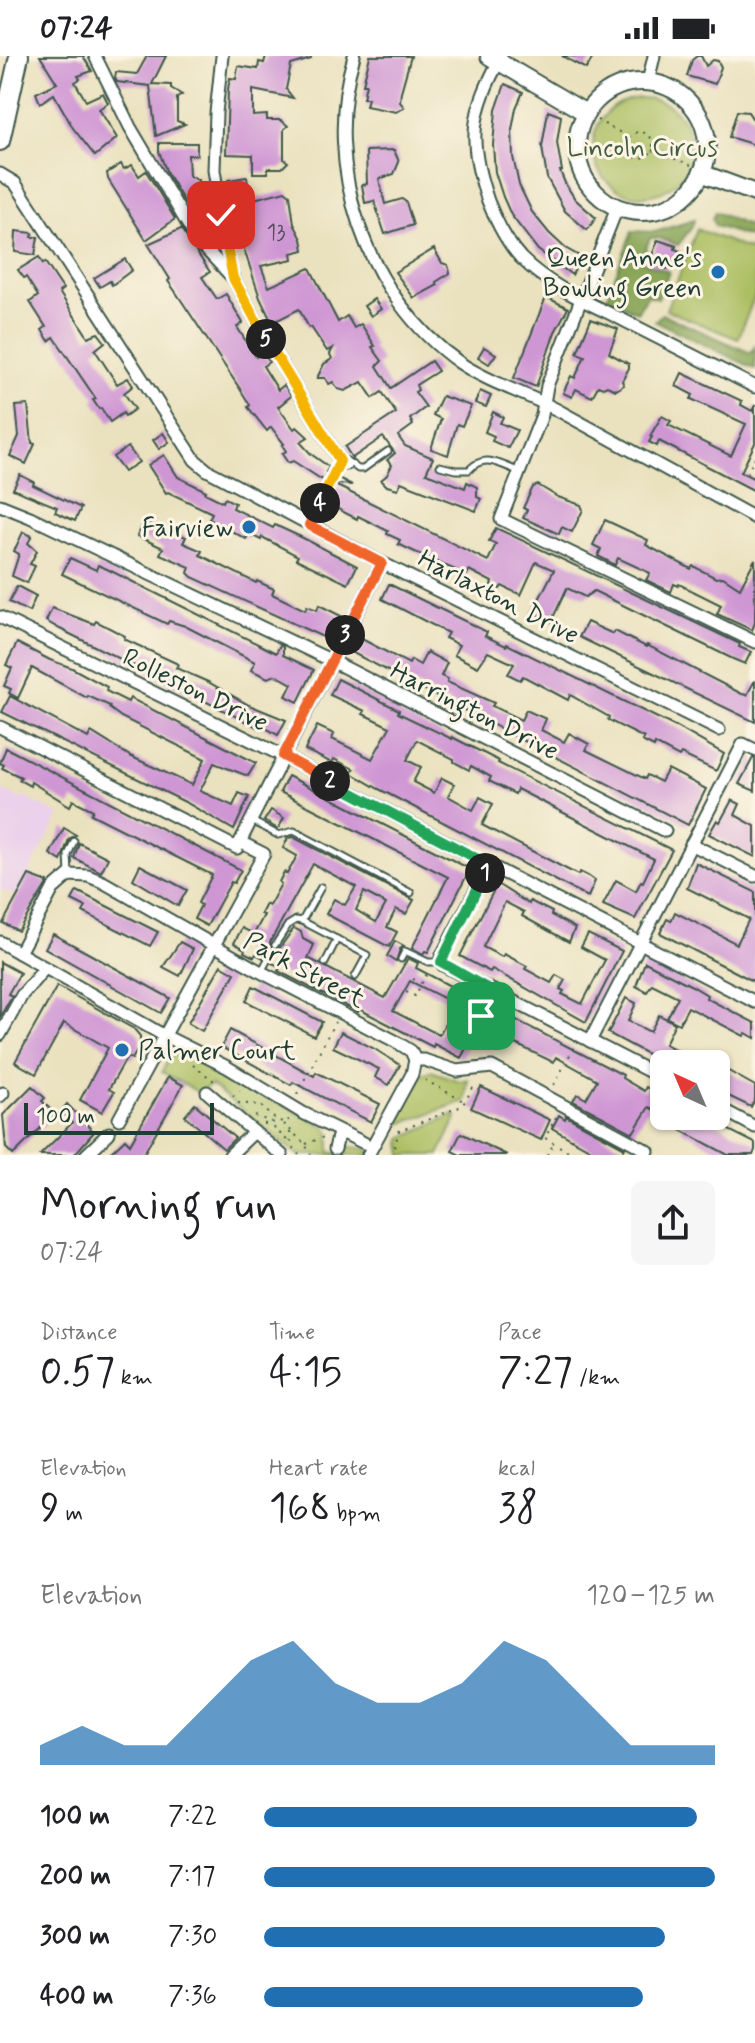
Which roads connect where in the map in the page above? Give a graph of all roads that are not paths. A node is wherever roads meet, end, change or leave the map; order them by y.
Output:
1 (19, 56) edge
2 (95, 56) edge
3 (222, 56) edge
4 (354, 56) edge
5 (654, 56) edge
6 (496, 58) edge
7 (648, 82) junction
8 (586, 113) junction
9 (0, 137) edge
10 (701, 173) junction
11 (0, 174) edge
12 (755, 193) edge
13 (617, 208) junction
14 (233, 278) junction
15 (582, 299) junction
16 (755, 387) edge
17 (545, 402) junction
18 (388, 451) dead end
19 (343, 462) joint
20 (440, 466) dead end
21 (519, 471) junction
22 (0, 505) edge
23 (755, 518) edge
24 (382, 563) junction
25 (0, 617) edge
26 (755, 642) edge
27 (332, 661) junction
28 (0, 727) edge
29 (719, 730) dead end
30 (755, 750) edge
31 (283, 756) junction
32 (251, 821) junction
33 (665, 831) dead end
34 (74, 841) dead end
35 (691, 844) junction
36 (239, 845) junction
37 (461, 850) dead end
38 (69, 875) junction
39 (755, 876) edge
40 (321, 887) dead end
41 (411, 893) dead end
42 (302, 921) junction
43 (337, 939) junction
44 (0, 942) edge
45 (640, 942) junction
46 (215, 945) junction
47 (275, 945) dead end
48 (19, 953) junction
49 (401, 959) dead end
50 (267, 961) dead end
51 (441, 962) junction
52 (325, 963) dead end
53 (45, 968) junction
54 (261, 972) junction
55 (355, 977) dead end
56 (485, 987) junction
57 (755, 1002) edge
58 (481, 1016) dead end
59 (0, 1035) edge
60 (163, 1035) junction
61 (585, 1038) junction
62 (415, 1060) junction
63 (650, 1072) edge
64 (207, 1092) dead end
65 (730, 1114) edge
66 (119, 1119) dead end
67 (755, 1127) edge
68 (254, 1132) junction
69 (109, 1133) dead end
70 (364, 1143) dead end
71 (648, 1151) dead end
72 (86, 1155) edge
73 (230, 1155) edge
74 (282, 1155) edge
75 (368, 1155) edge

1 - 9 main road
2 - 14 street
3 - 14 street
4 - 17 street
5 - 7 street
6 - 8 street
6 - 15 street
7 - 8 street
7 - 10 street
8 - 13 street
10 - 12 street
10 - 13 street
11 - 24 street, Harlaxton Drive
13 - 15 street
14 - 19 street
15 - 16 street
15 - 17 street
17 - 21 street
17 - 23 street
18 - 19 lane
20 - 21 lane
21 - 26 street
22 - 27 street, Harrington Drive
24 - 27 street
24 - 29 street, Harlaxton Drive
25 - 31 street, Rolleston Drive
27 - 31 street
27 - 33 street, Harrington Drive
28 - 36 street
30 - 35 street
31 - 32 street
31 - 37 street, Rolleston Drive
32 - 36 street
32 - 41 lane
34 - 38 lane
35 - 39 street
35 - 45 street
36 - 46 street
38 - 46 street
38 - 48 street
40 - 42 lane
42 - 43 lane
42 - 47 lane
43 - 52 lane
43 - 55 lane
44 - 48 street
45 - 51 street
45 - 57 street
45 - 61 street
46 - 54 street, Park Street
46 - 60 street, Park Street
48 - 53 street
49 - 51 lane
50 - 54 lane
51 - 56 street
53 - 59 street
53 - 60 street
54 - 62 street, Park Street
56 - 58 lane
56 - 61 street
60 - 66 street, Park Street
60 - 70 street
61 - 63 street
62 - 71 street
62 - 75 street
64 - 68 street
65 - 67 street
68 - 73 street
68 - 74 street
69 - 72 street

